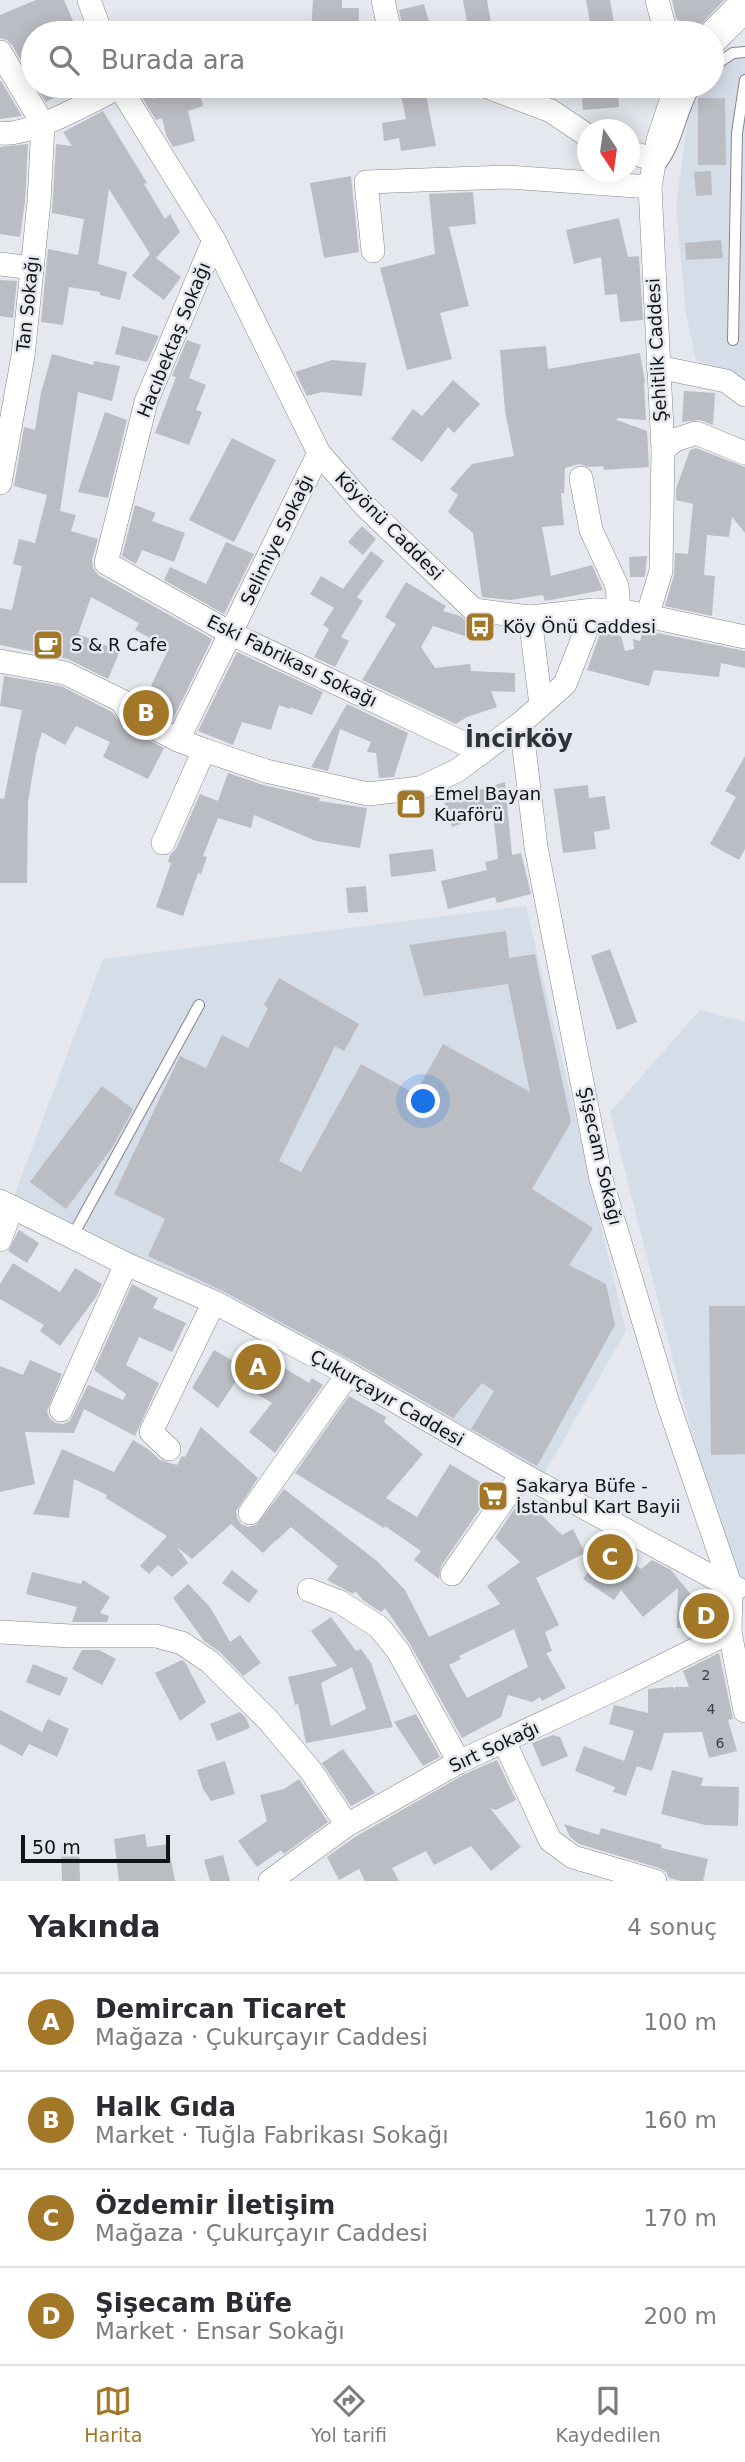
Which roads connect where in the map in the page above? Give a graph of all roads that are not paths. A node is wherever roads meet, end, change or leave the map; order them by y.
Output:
1 (89, 0) edge
2 (383, 0) edge
3 (657, 0) edge
4 (745, 5) edge
5 (97, 21) edge
6 (387, 21) edge
7 (663, 21) edge
8 (724, 26) edge
9 (0, 52) edge
10 (745, 52) edge
11 (724, 59) edge
12 (745, 80) edge
13 (21, 87) edge
14 (27, 98) edge
15 (96, 98) edge
16 (127, 98) edge
17 (517, 98) edge
18 (672, 98) edge
19 (689, 98) edge
20 (43, 124) junction
21 (577, 129) edge
22 (0, 133) edge
23 (640, 163) edge
24 (652, 174) junction
25 (214, 240) junction
26 (373, 251) dead end
27 (0, 264) edge
28 (32, 268) junction
29 (733, 340) dead end
30 (658, 367) junction
31 (745, 395) edge
32 (663, 450) junction
33 (320, 453) junction
34 (745, 453) edge
35 (582, 478) dead end
36 (0, 483) edge
37 (106, 563) joint
38 (594, 610) junction
39 (619, 610) junction
40 (530, 617) junction
41 (647, 617) junction
42 (232, 634) junction
43 (745, 636) edge
44 (0, 661) edge
45 (541, 705) junction
46 (521, 723) junction
47 (178, 740) junction
48 (204, 750) junction
49 (482, 751) junction
50 (163, 843) dead end
51 (199, 1005) dead end
52 (6, 1204) edge
53 (72, 1237) junction
54 (0, 1240) edge
55 (126, 1264) junction
56 (214, 1302) junction
57 (348, 1374) junction
58 (61, 1409) dead end
59 (169, 1449) dead end
60 (522, 1474) junction
61 (250, 1513) dead end
62 (453, 1574) dead end
63 (738, 1588) edge
64 (309, 1590) dead end
65 (0, 1632) edge
66 (730, 1632) junction
67 (745, 1711) edge
68 (504, 1741) junction
69 (459, 1762) junction
70 (347, 1825) junction
71 (270, 1881) edge
72 (655, 1881) edge

1 - 5 street
2 - 6 street
3 - 7 street
4 - 8 main road
9 - 13 street
10 - 11 lane
12 - 29 lane
14 - 20 street
15 - 20 street
16 - 25 street, Köyönü Caddesi
17 - 21 street
18 - 24 street, Şehitlik Caddesi
19 - 24 lane
20 - 22 street
20 - 28 street, Tan Sokağı
23 - 24 street
24 - 26 street
24 - 30 street, Şehitlik Caddesi
25 - 33 street, Köyönü Caddesi
25 - 37 street, Hacıbektaş Sokağı
27 - 28 street
28 - 36 street, Tan Sokağı
30 - 31 street
30 - 32 street, Şehitlik Caddesi
32 - 34 street
32 - 41 street, Şehitlik Caddesi
33 - 40 street, Köyönü Caddesi
33 - 42 street, Selimiye Sokağı
35 - 39 street
37 - 42 street, Eski Fabrikası Sokağı
38 - 39 street, Köyönü Caddesi
38 - 40 street, Köyönü Caddesi
38 - 45 street
39 - 41 street, Köyönü Caddesi
40 - 45 street
41 - 43 street, Köyönü Caddesi
42 - 47 street, Selimiye Sokağı
42 - 49 street, Eski Fabrikası Sokağı
44 - 47 street
45 - 46 street
46 - 49 street
46 - 63 street, Şişecam Sokağı
47 - 48 street
48 - 49 street
48 - 50 street
51 - 53 lane
52 - 53 street, Çukurçayır Caddesi
52 - 54 street
53 - 55 street, Çukurçayır Caddesi
55 - 56 street, Çukurçayır Caddesi
55 - 58 street
56 - 57 street, Çukurçayır Caddesi
56 - 59 street
57 - 60 street, Çukurçayır Caddesi
57 - 61 street
60 - 62 street
60 - 63 street, Çukurçayır Caddesi
63 - 66 street
64 - 69 street
65 - 70 street
66 - 67 street
66 - 68 street, Sırt Sokağı
68 - 69 street, Sırt Sokağı
68 - 72 street
69 - 70 street, Sırt Sokağı
70 - 71 street, Sırt Sokağı

